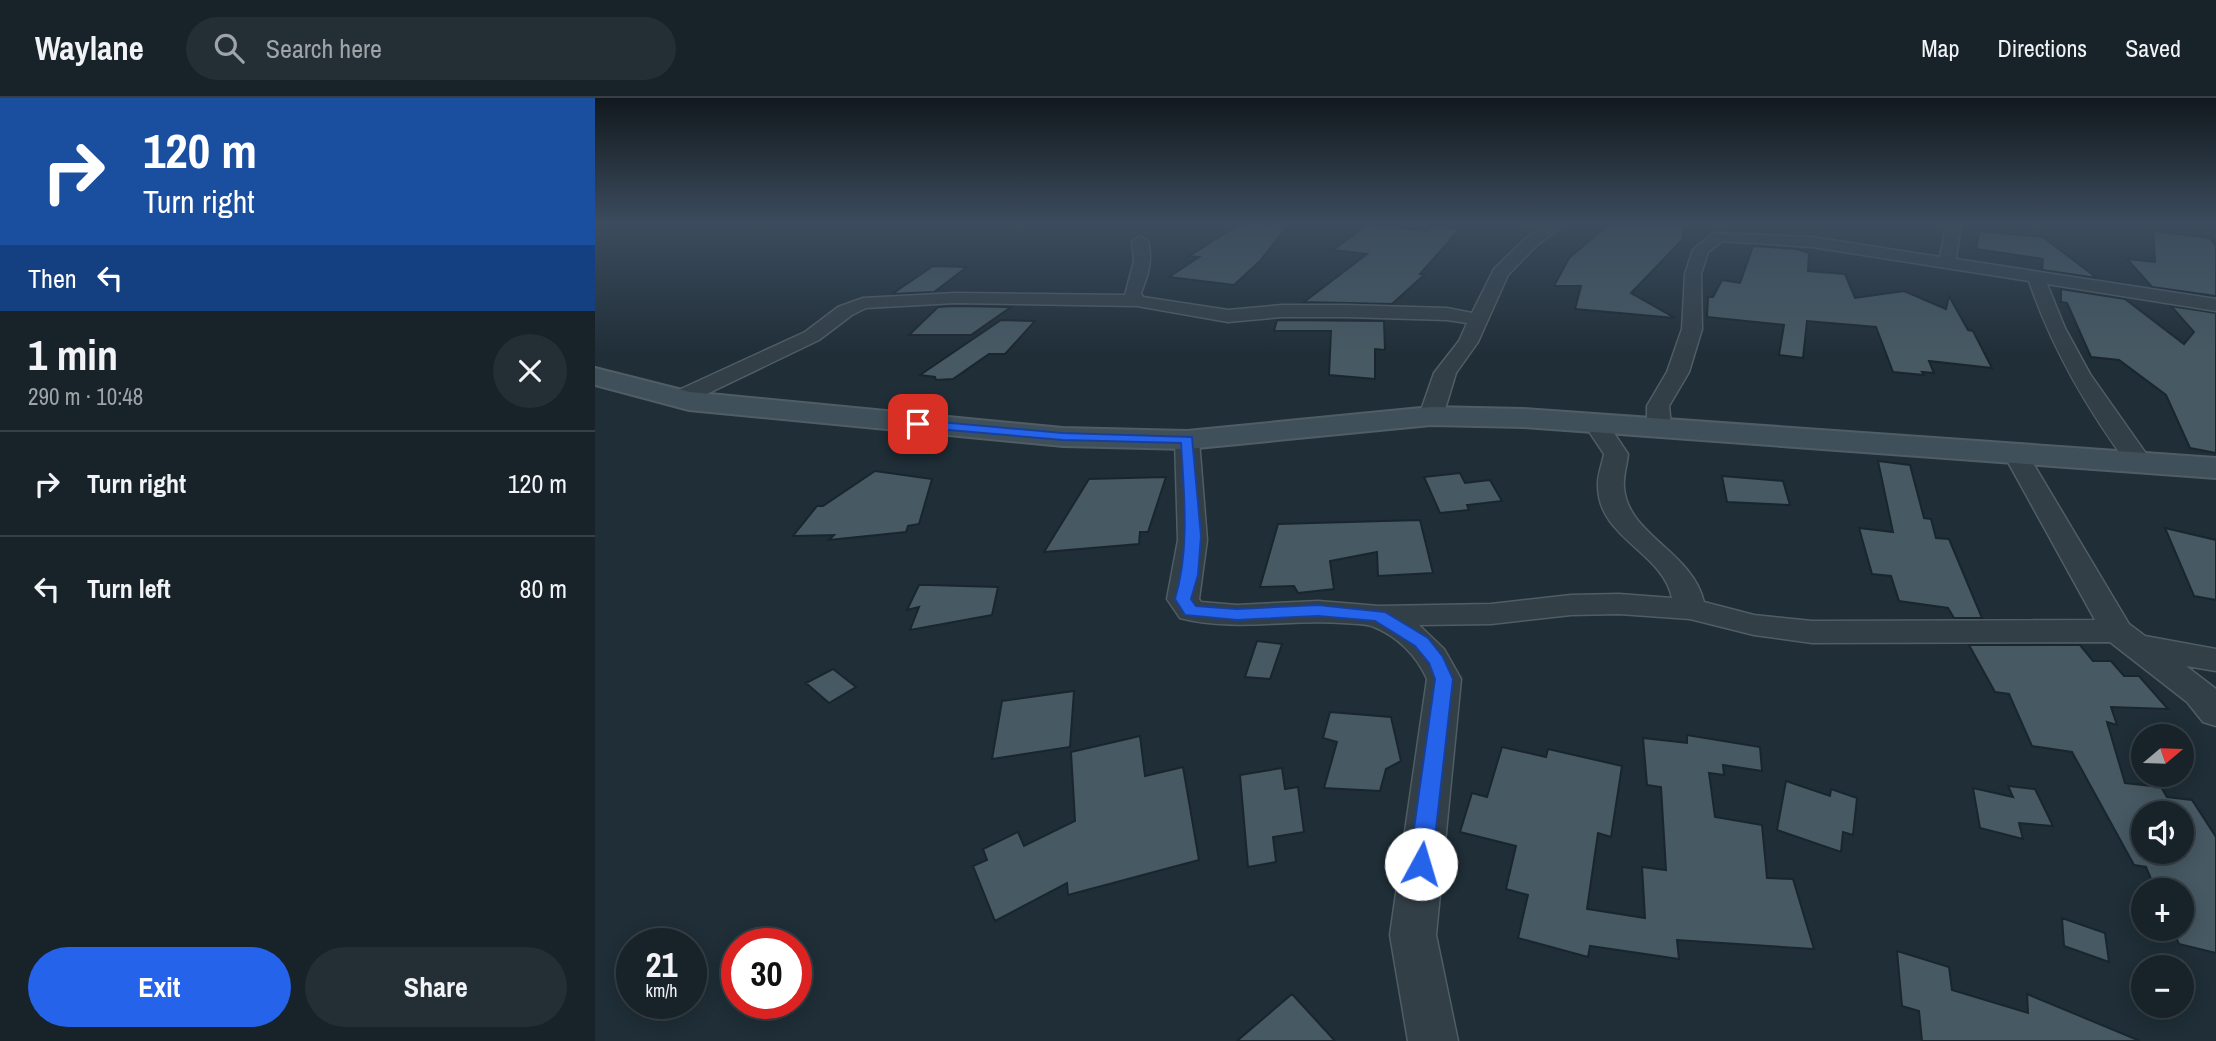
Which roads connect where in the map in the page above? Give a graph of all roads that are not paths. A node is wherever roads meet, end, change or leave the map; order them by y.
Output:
1 (1141, 267) edge
2 (1506, 267) edge
3 (1695, 267) edge
4 (1972, 267) edge
5 (2036, 277) junction
6 (1137, 301) junction
7 (2216, 305) edge
8 (1480, 320) junction
9 (595, 376) edge
10 (678, 399) junction
11 (1431, 416) junction
12 (1600, 423) junction
13 (1659, 426) junction
14 (1187, 440) junction
15 (2015, 453) junction
16 (2139, 462) junction
17 (2216, 468) edge
18 (1690, 609) junction
19 (1379, 615) junction
20 (2127, 638) junction
21 (2216, 660) edge
22 (2216, 713) edge
23 (1433, 1041) edge

1 - 6 street
2 - 8 street
3 - 13 street
4 - 5 street
5 - 7 street
5 - 16 street
6 - 8 street
6 - 10 street
8 - 11 street
9 - 10 main road
10 - 14 main road
11 - 12 main road
11 - 14 main road
12 - 13 main road
12 - 18 street
13 - 15 main road
14 - 19 street
15 - 16 main road
15 - 20 street
16 - 17 main road
18 - 19 street
18 - 20 street
19 - 23 street
20 - 21 street
20 - 22 street

